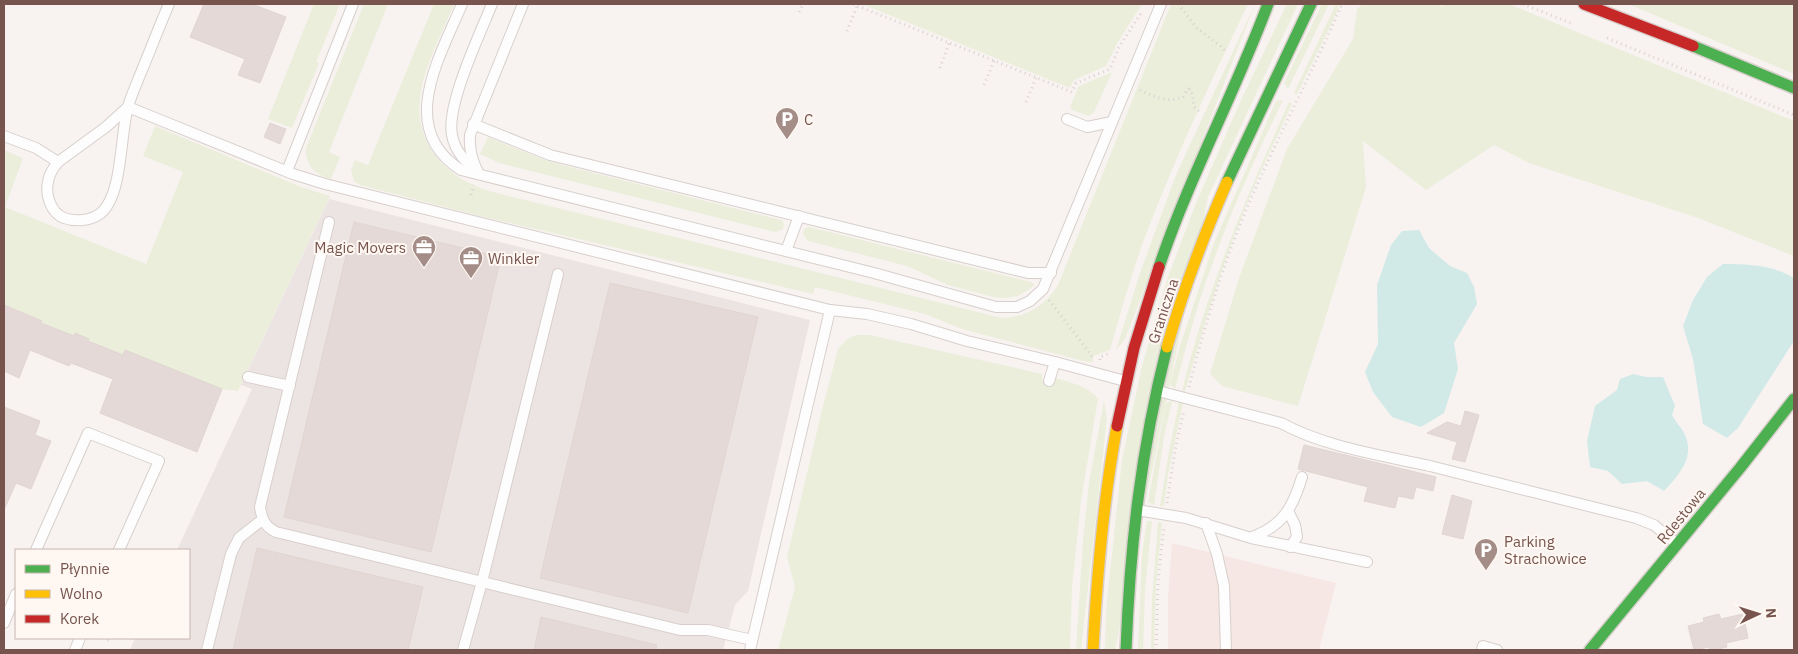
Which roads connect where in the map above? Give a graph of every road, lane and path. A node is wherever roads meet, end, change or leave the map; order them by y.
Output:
1 (169, 4) edge
2 (353, 4) edge
3 (462, 4) edge
4 (492, 4) edge
5 (523, 4) edge
6 (803, 4) edge
7 (853, 4) edge
8 (1160, 4) edge
9 (1178, 4) edge
10 (1268, 4) edge
11 (1311, 4) edge
12 (1342, 4) edge
13 (1523, 4) edge
14 (1584, 4) edge
15 (857, 6) junction
16 (1145, 6) dead end
17 (799, 12) dead end
18 (1574, 24) dead end
19 (847, 31) dead end
20 (1599, 35) dead end
21 (949, 43) junction
22 (1227, 56) dead end
23 (994, 61) junction
24 (940, 68) dead end
25 (1110, 69) junction
26 (1036, 78) junction
27 (1127, 84) junction
28 (984, 85) dead end
29 (1794, 88) edge
30 (1026, 102) dead end
31 (128, 107) junction
32 (1201, 112) dead end
33 (1794, 116) edge
34 (1067, 119) dead end
35 (1112, 122) junction
36 (473, 124) junction
37 (4, 136) edge
38 (58, 162) junction
39 (287, 171) junction
40 (479, 173) junction
41 (799, 216) junction
42 (330, 222) dead end
43 (786, 251) junction
44 (1050, 273) junction
45 (558, 274) dead end
46 (1042, 291) junction
47 (830, 310) junction
48 (1100, 357) dead end
49 (1055, 362) junction
50 (248, 377) dead end
51 (1049, 381) dead end
52 (1126, 382) junction
53 (290, 386) junction
54 (1157, 391) junction
55 (1186, 398) junction
56 (1794, 399) edge
57 (1302, 477) dead end
58 (1136, 510) junction
59 (1288, 511) junction
60 (1165, 515) junction
61 (262, 520) junction
62 (1206, 523) junction
63 (1251, 538) junction
64 (1677, 544) junction
65 (1290, 547) junction
66 (36, 549) edge
67 (119, 549) edge
68 (1367, 562) dead end
69 (482, 582) junction
70 (15, 596) edge
71 (4, 623) edge
72 (106, 639) edge
73 (111, 641) dead end
74 (751, 645) edge
75 (207, 650) edge
76 (463, 650) edge
77 (1093, 650) edge
78 (1126, 650) edge
79 (1156, 650) edge
80 (1226, 650) edge
81 (1482, 650) edge
82 (1497, 650) edge
83 (1590, 650) edge

1 - 31 lane
2 - 39 lane
3 - 40 lane
4 - 40 lane
5 - 36 lane
6 - 17 path
7 - 15 path
8 - 27 lane
9 - 22 path
10 - 52 main road, Graniczna
11 - 54 main road, Graniczna
12 - 55 path
13 - 18 path
14 - 29 main road
15 - 19 path
15 - 21 path
16 - 25 path
20 - 33 path
21 - 23 path
21 - 24 path
23 - 26 path
23 - 28 path
25 - 26 path
25 - 27 path
26 - 30 path
27 - 32 path
27 - 35 lane
31 - 38 lane
31 - 38 lane
31 - 39 lane
34 - 35 lane
35 - 44 lane
36 - 40 lane
36 - 41 lane
37 - 38 lane
39 - 47 lane
40 - 43 lane
41 - 43 lane
41 - 44 lane
42 - 53 lane
43 - 46 lane
44 - 46 lane
45 - 69 lane
46 - 48 path
47 - 49 lane
47 - 74 lane
49 - 51 lane
49 - 52 lane
50 - 53 lane
52 - 77 main road, Graniczna
53 - 61 lane
54 - 55 lane
54 - 58 main road, Graniczna
55 - 60 path
55 - 64 lane
56 - 64 main road, Rdestowa
57 - 59 lane
58 - 60 lane
58 - 78 main road, Graniczna
59 - 63 lane
59 - 65 lane
60 - 62 lane
60 - 79 path
61 - 69 lane
61 - 75 lane
62 - 63 lane
62 - 80 lane
63 - 65 lane
64 - 83 main road, Rdestowa
65 - 68 lane
66 - 67 lane
69 - 74 lane
69 - 76 lane
70 - 71 lane
72 - 73 path
81 - 82 lane

